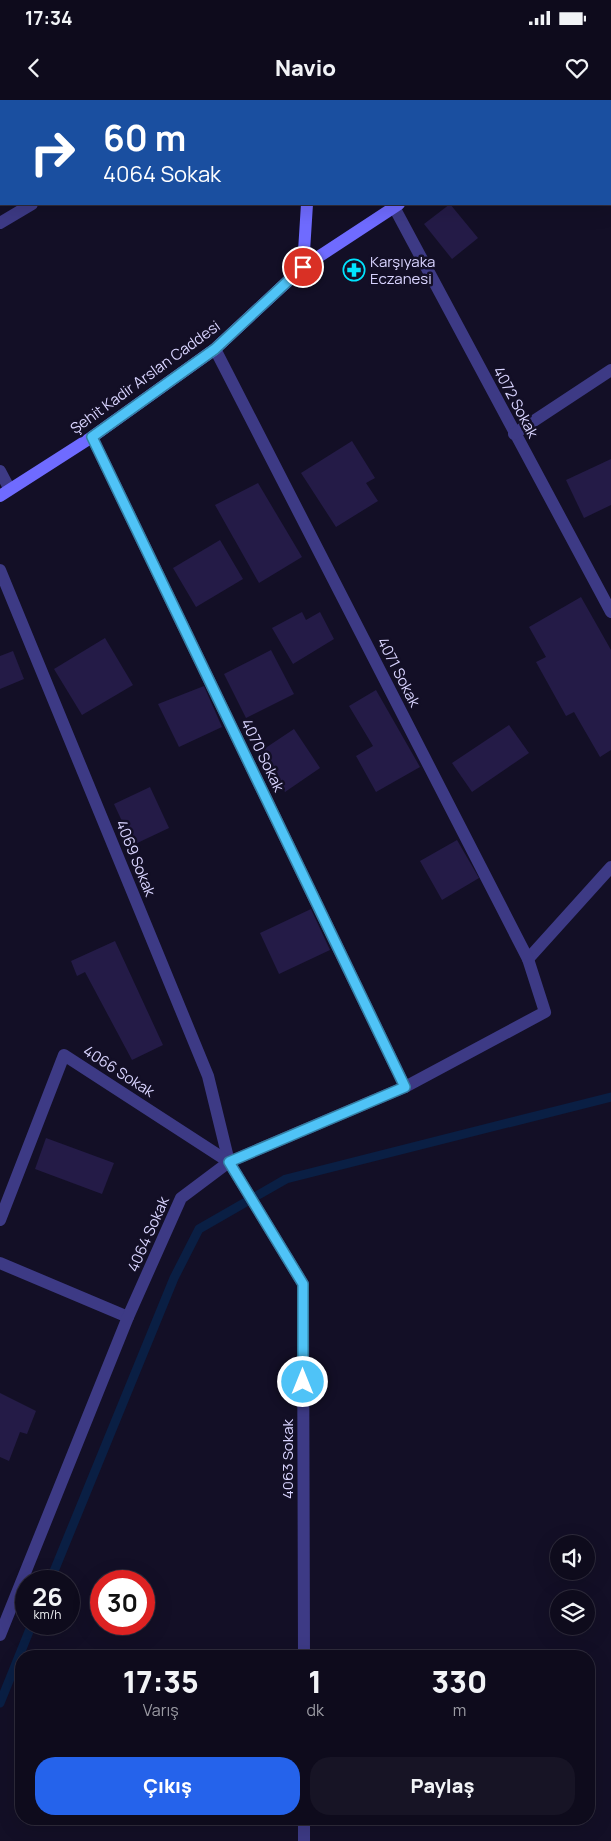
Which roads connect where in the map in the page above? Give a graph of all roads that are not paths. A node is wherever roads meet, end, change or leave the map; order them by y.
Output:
1 (30, 205) edge
2 (307, 205) edge
3 (396, 206) edge
4 (0, 223) edge
5 (303, 267) junction
6 (215, 349) junction
7 (611, 370) edge
8 (514, 434) junction
9 (92, 437) junction
10 (0, 470) edge
11 (5, 492) edge
12 (0, 570) edge
13 (611, 612) edge
14 (611, 867) edge
15 (528, 959) junction
16 (545, 1012) joint
17 (405, 1087) junction
18 (229, 1162) junction
19 (0, 1220) edge
20 (0, 1263) edge
21 (128, 1317) junction
22 (0, 1635) edge
23 (304, 1650) edge
24 (304, 1825) edge
25 (304, 1841) edge

1 - 4 street
2 - 5 street
3 - 5 street, Şehit Kadir Arslan Caddesi
3 - 8 street, 4072 Sokak
5 - 6 street, Şehit Kadir Arslan Caddesi
6 - 9 street, Şehit Kadir Arslan Caddesi
6 - 15 street, 4071 Sokak
7 - 8 street
8 - 13 street, 4072 Sokak
9 - 11 street, Şehit Kadir Arslan Caddesi
9 - 17 street, 4070 Sokak
10 - 11 street
12 - 18 street, 4069 Sokak
14 - 15 street
15 - 16 street, 4071 Sokak
16 - 17 street, 4064 Sokak
17 - 18 street, 4064 Sokak
18 - 19 street, 4066 Sokak
18 - 21 street, 4064 Sokak
18 - 23 street, 4063 Sokak
20 - 21 street
21 - 22 street, 4064 Sokak
24 - 25 street

